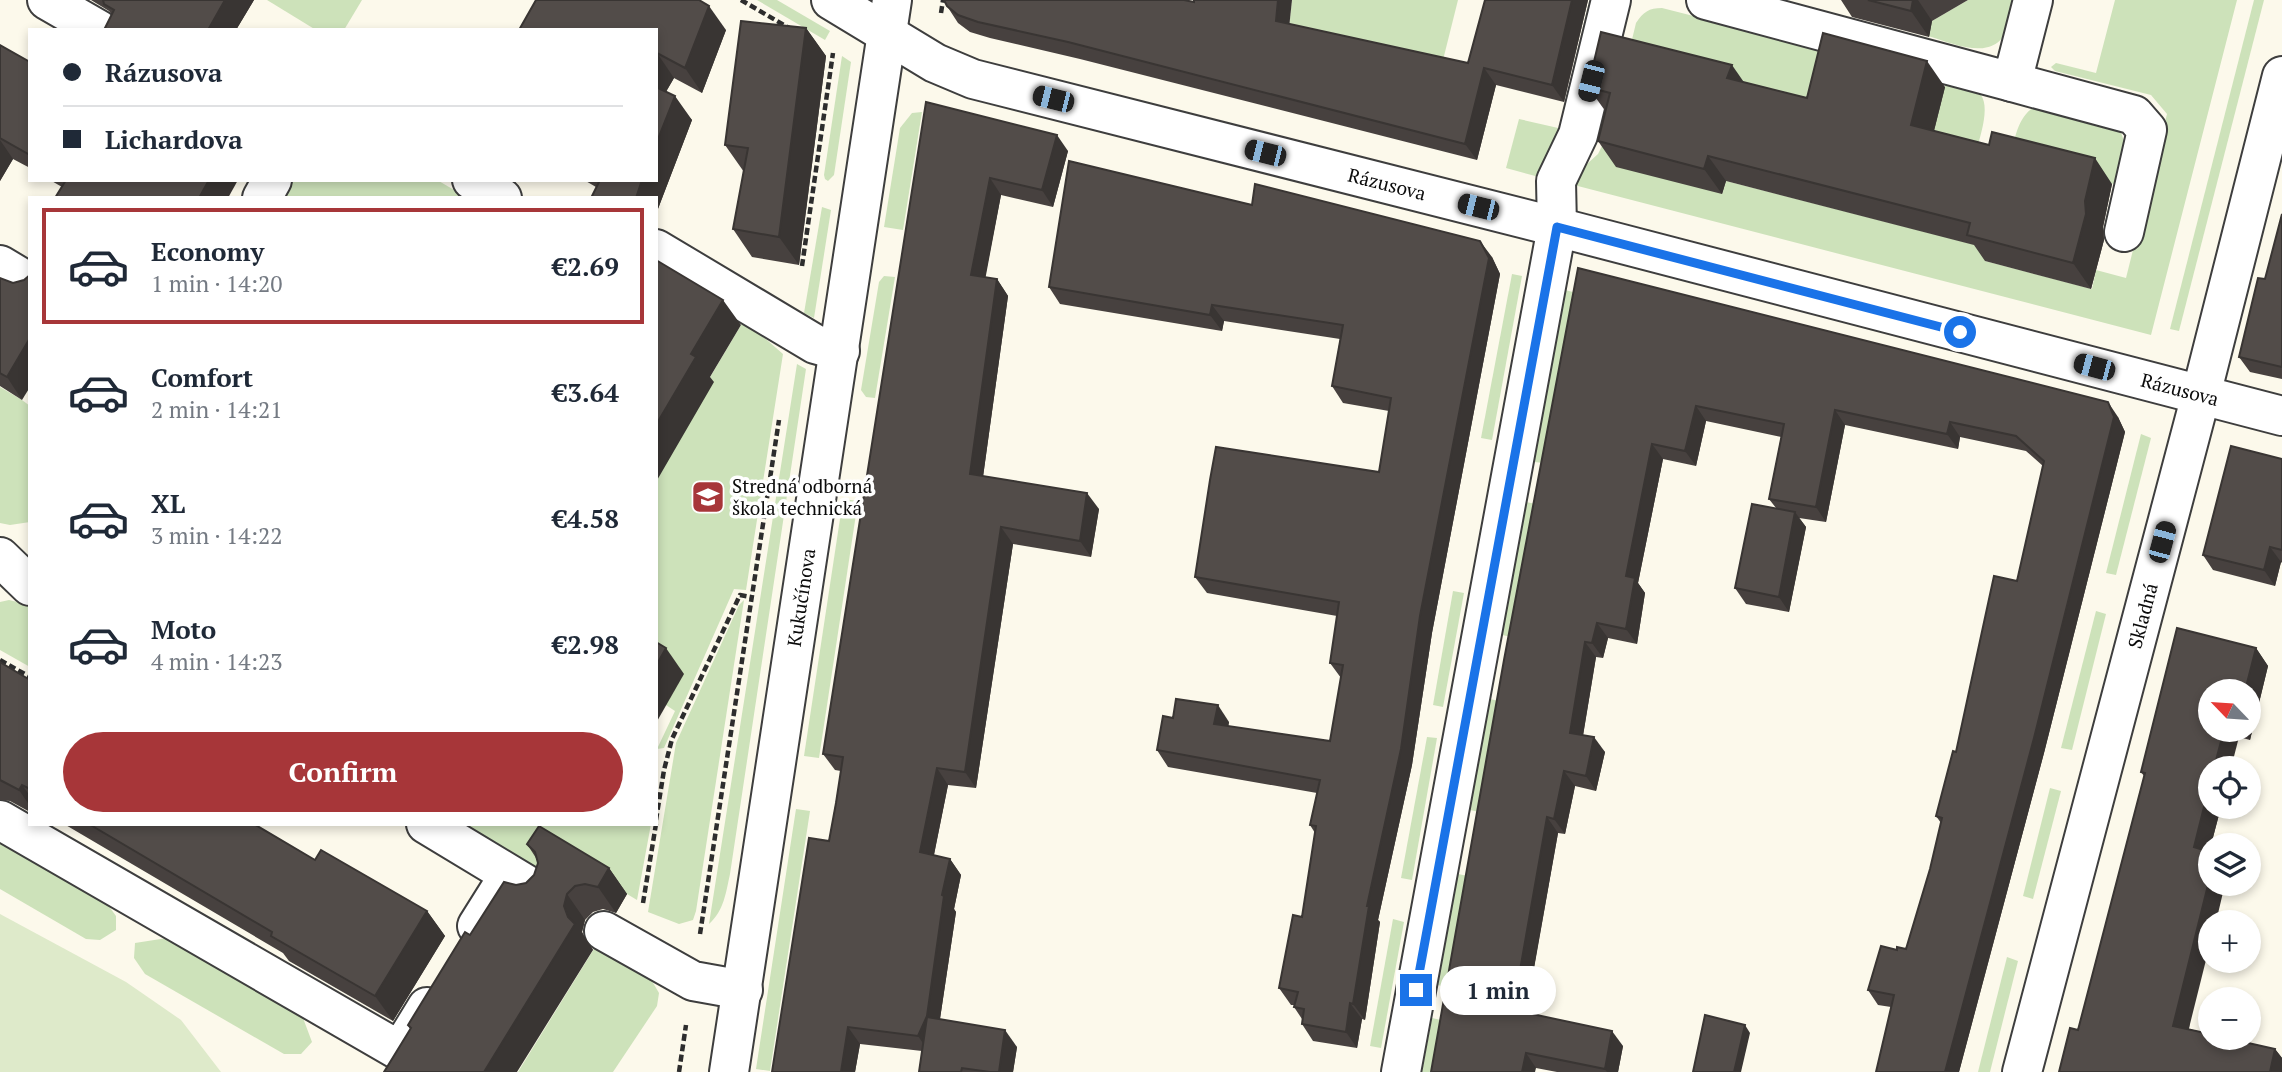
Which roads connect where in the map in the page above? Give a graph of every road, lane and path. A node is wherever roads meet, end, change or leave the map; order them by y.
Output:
1 (47, 0) edge
2 (1611, 0) edge
3 (1706, 0) edge
4 (2033, 0) edge
5 (835, 3) edge
6 (890, 17) edge
7 (96, 28) edge
8 (2282, 76) edge
9 (2012, 82) junction
10 (475, 182) edge
11 (499, 196) edge
12 (1557, 227) junction
13 (2124, 232) dead end
14 (658, 250) edge
15 (0, 265) edge
16 (28, 282) edge
17 (793, 330) junction
18 (840, 351) junction
19 (2202, 395) junction
20 (780, 412) dead end
21 (2282, 416) edge
22 (0, 557) edge
23 (28, 584) edge
24 (751, 597) junction
25 (0, 660) edge
26 (28, 676) edge
27 (658, 809) edge
28 (0, 820) edge
29 (428, 826) edge
30 (655, 826) edge
31 (620, 940) joint
32 (693, 981) junction
33 (743, 990) junction
34 (679, 1072) edge
35 (729, 1072) edge
36 (1401, 1072) edge
37 (2022, 1072) edge

1 - 7 street
2 - 12 street
3 - 9 street
4 - 9 street
5 - 6 street, Rázusova
5 - 17 path
6 - 12 street, Rázusova
6 - 18 street, Kukučínova
8 - 19 street, Skladná
9 - 13 street
10 - 11 street
12 - 19 street, Rázusova
12 - 36 street
14 - 17 street
15 - 16 street
17 - 18 street
18 - 33 street, Kukučínova
19 - 21 street, Rázusova
19 - 37 street, Skladná
20 - 24 path
22 - 23 street
24 - 27 path
24 - 32 path
25 - 26 path
28 - 29 street
30 - 31 path
31 - 32 street
32 - 33 street
32 - 34 path
33 - 35 street, Kukučínova

